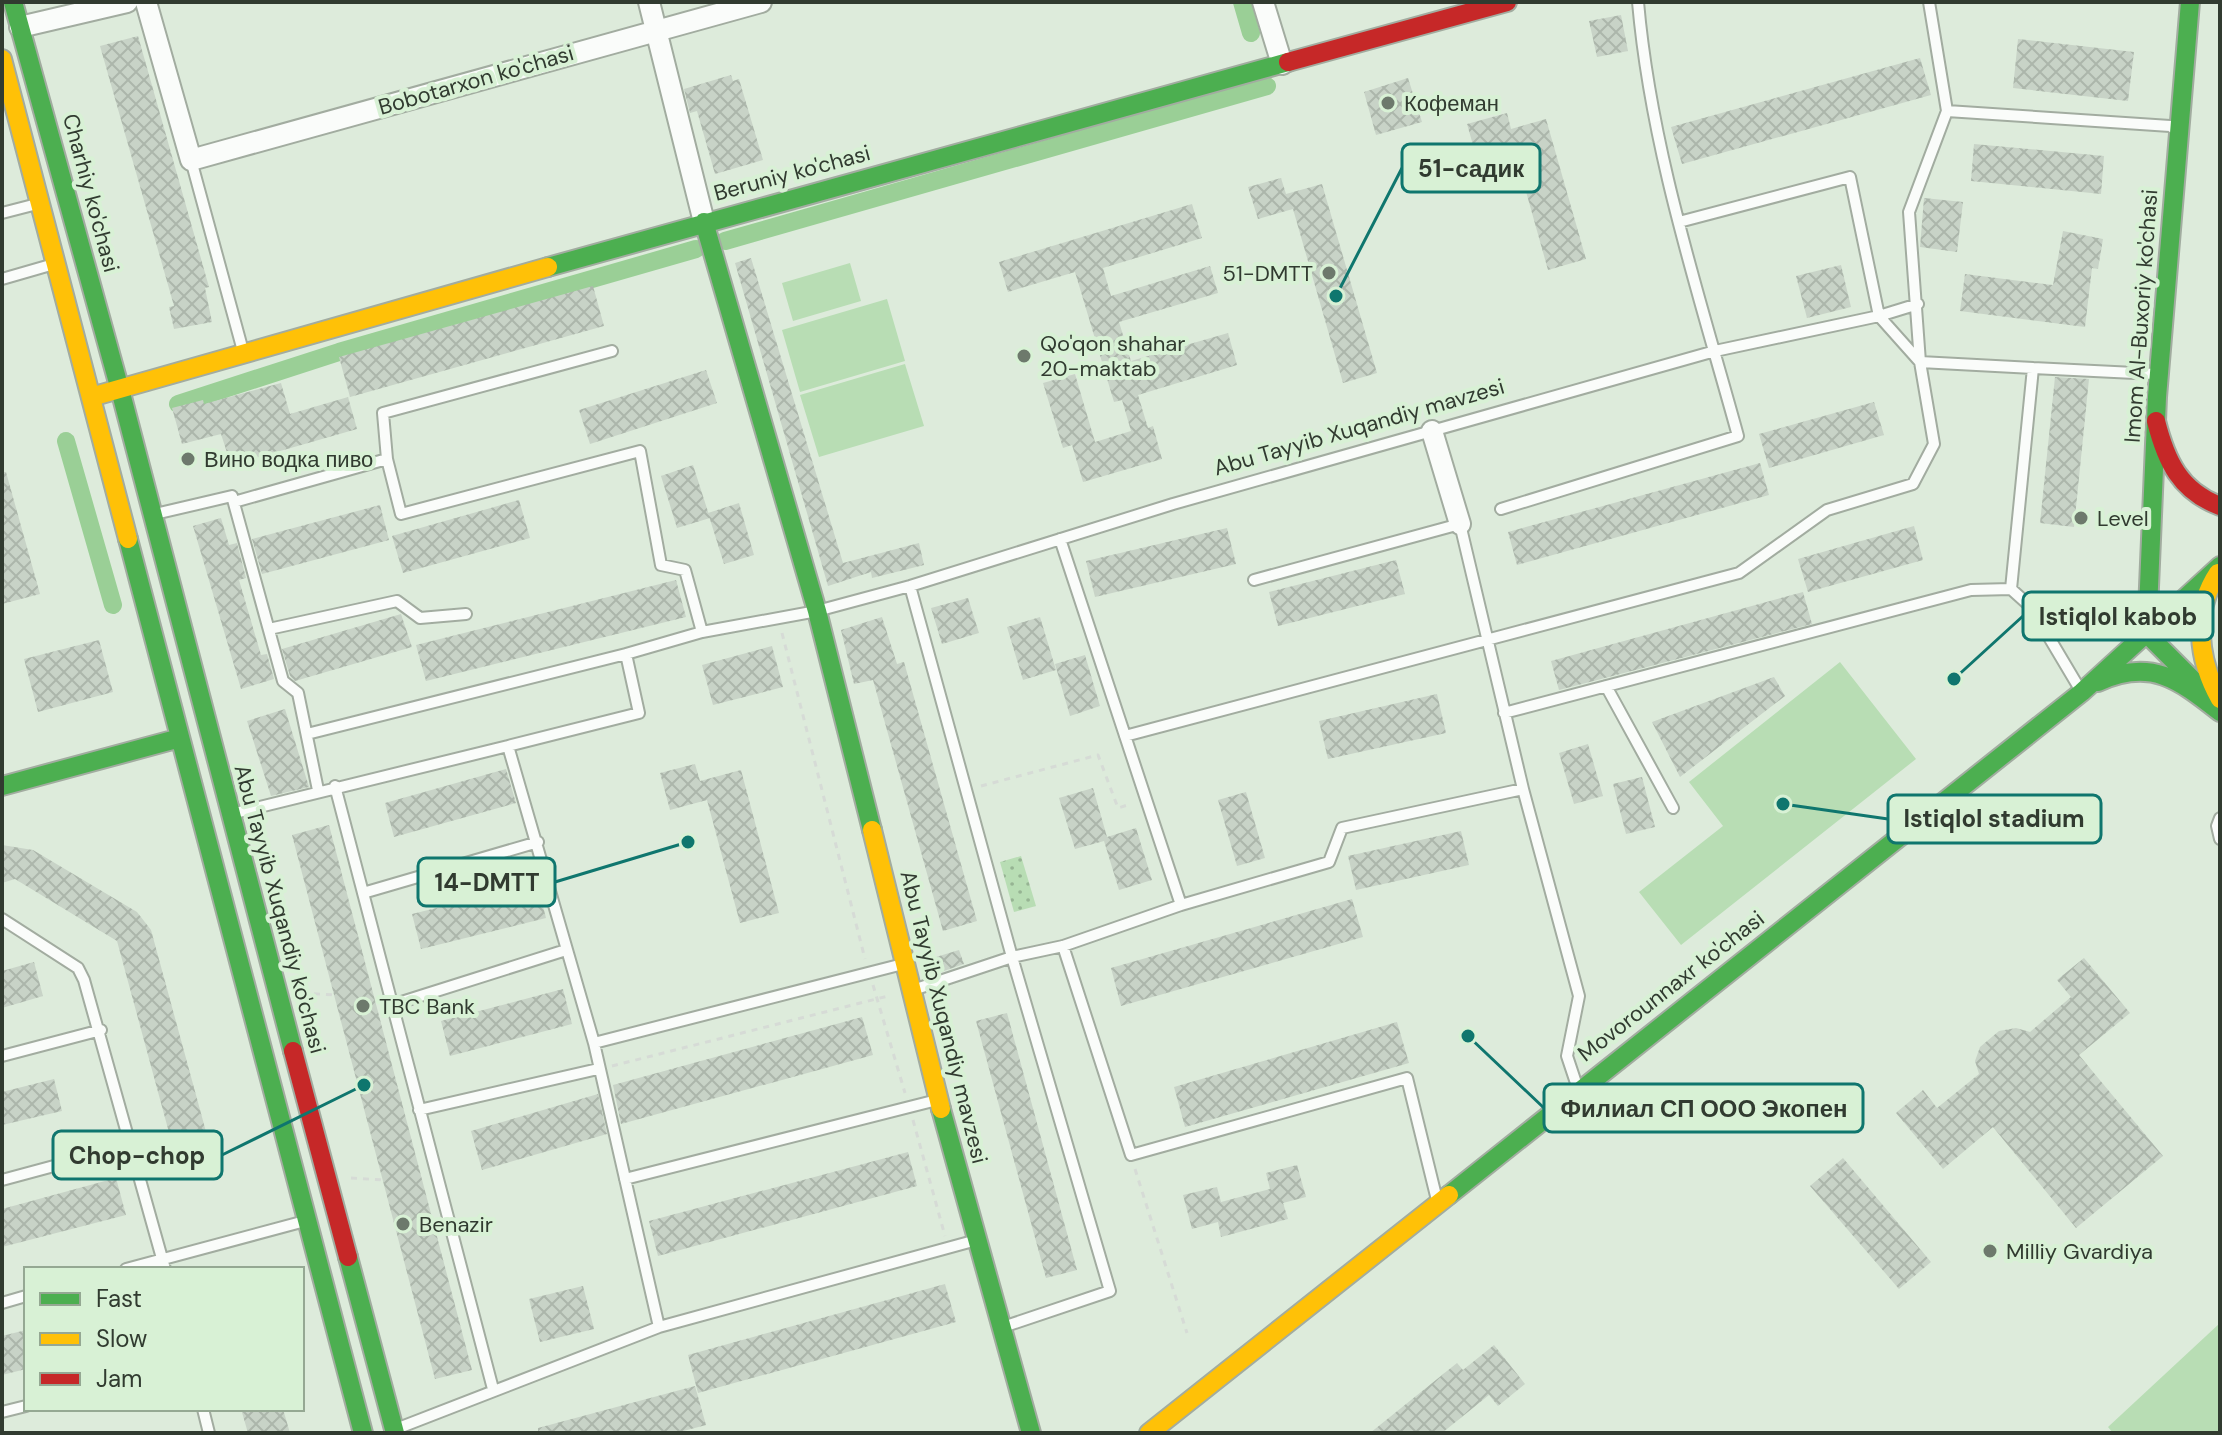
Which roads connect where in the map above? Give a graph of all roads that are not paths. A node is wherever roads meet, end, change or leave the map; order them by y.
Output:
1 (13, 2) edge
2 (127, 2) edge
3 (146, 2) edge
4 (649, 2) edge
5 (761, 2) edge
6 (1263, 2) edge
7 (1507, 2) edge
8 (1638, 2) edge
9 (1929, 2) edge
10 (2190, 2) edge
11 (20, 27) junction
12 (656, 30) junction
13 (2, 59) edge
14 (1282, 64) junction
15 (1947, 111) junction
16 (2179, 133) junction
17 (191, 160) junction
18 (39, 204) junction
19 (2, 213) edge
20 (704, 222) junction
21 (1679, 222) junction
22 (56, 263) junction
23 (2, 279) edge
24 (1918, 304) junction
25 (1879, 316) junction
26 (612, 351) dead end
27 (1715, 351) junction
28 (244, 354) junction
29 (1920, 362) junction
30 (2033, 368) junction
31 (2159, 374) junction
32 (121, 393) junction
33 (91, 397) junction
34 (2156, 421) junction
35 (1432, 431) junction
36 (387, 459) junction
37 (234, 502) junction
38 (2220, 506) edge
39 (1501, 509) dead end
40 (152, 515) junction
41 (1460, 524) junction
42 (1060, 539) junction
43 (2220, 566) edge
44 (2220, 572) edge
45 (1254, 580) dead end
46 (910, 586) junction
47 (2011, 589) junction
48 (817, 611) junction
49 (466, 614) dead end
50 (269, 629) junction
51 (702, 632) junction
52 (2147, 634) junction
53 (1487, 638) junction
54 (626, 654) junction
55 (1606, 686) junction
56 (2082, 692) junction
57 (2220, 699) edge
58 (2220, 709) edge
59 (1504, 713) junction
60 (307, 734) junction
61 (1125, 736) junction
62 (180, 738) junction
63 (508, 746) junction
64 (2, 786) edge
65 (335, 786) junction
66 (1523, 789) junction
67 (318, 790) junction
68 (1673, 808) dead end
69 (229, 814) junction
70 (2220, 818) edge
71 (2220, 839) edge
72 (538, 842) junction
73 (363, 893) junction
74 (1181, 905) junction
75 (2, 919) edge
76 (1063, 946) junction
77 (566, 950) junction
78 (1012, 957) junction
79 (905, 963) junction
80 (911, 991) junction
81 (392, 1005) junction
82 (101, 1030) junction
83 (594, 1043) junction
84 (2, 1056) edge
85 (598, 1069) junction
86 (1578, 1090) junction
87 (939, 1100) junction
88 (419, 1110) junction
89 (132, 1145) junction
90 (625, 1179) junction
91 (2, 1180) edge
92 (1438, 1201) junction
93 (307, 1221) junction
94 (977, 1240) junction
95 (164, 1264) edge
96 (141, 1267) edge
97 (24, 1297) edge
98 (2, 1303) edge
99 (659, 1327) junction
100 (1002, 1327) junction
101 (493, 1389) junction
102 (24, 1406) edge
103 (204, 1411) edge
104 (2, 1412) edge
105 (394, 1432) edge
106 (209, 1433) edge
107 (363, 1433) edge
108 (1031, 1433) edge
109 (1149, 1433) edge

1 - 11 main road, Charhiy ko'chasi
2 - 11 street
3 - 17 street
4 - 12 street
5 - 12 street, Bobotarxon ko'chasi
6 - 14 street
7 - 14 main road, Beruniy ko'chasi
8 - 21 lane
9 - 15 lane
10 - 16 main road, Imom Al-Buxoriy ko'chasi
11 - 32 main road, Charhiy ko'chasi
12 - 17 street, Bobotarxon ko'chasi
12 - 20 street
13 - 18 main road
14 - 20 main road, Beruniy ko'chasi
15 - 16 lane
15 - 24 lane
16 - 31 main road, Imom Al-Buxoriy ko'chasi
17 - 28 lane
18 - 19 lane
18 - 22 main road
20 - 28 main road, Beruniy ko'chasi
20 - 48 main road, Abu Tayyib Xuqandiy mavzesi
21 - 25 lane
21 - 27 lane
22 - 23 lane
22 - 33 main road
24 - 25 lane, Abu Tayyib Xuqandiy mavzesi
24 - 29 lane
25 - 27 lane, Abu Tayyib Xuqandiy mavzesi
25 - 29 lane
26 - 36 lane
27 - 35 lane, Abu Tayyib Xuqandiy mavzesi
27 - 39 lane
28 - 32 main road, Beruniy ko'chasi
29 - 30 lane
29 - 53 lane
30 - 31 lane
30 - 47 lane
31 - 34 main road, Imom Al-Buxoriy ko'chasi
32 - 33 main road, Beruniy ko'chasi
32 - 40 main road, Abu Tayyib Xuqandiy ko'chasi
33 - 62 main road
34 - 38 main road
34 - 52 main road, Imom Al-Buxoriy ko'chasi
35 - 41 street
35 - 42 lane, Abu Tayyib Xuqandiy mavzesi
36 - 37 lane
36 - 51 lane
37 - 40 lane
37 - 50 lane
40 - 69 main road, Abu Tayyib Xuqandiy ko'chasi
41 - 45 lane
41 - 53 lane
42 - 46 lane, Abu Tayyib Xuqandiy mavzesi
42 - 61 lane
43 - 52 main road, Movorounnaxr ko'chasi
44 - 57 main road
46 - 48 lane, Abu Tayyib Xuqandiy mavzesi
46 - 78 lane
47 - 55 lane
47 - 56 lane
48 - 51 lane
48 - 79 main road, Abu Tayyib Xuqandiy mavzesi
49 - 50 lane
50 - 60 lane
51 - 54 lane
52 - 56 main road, Movorounnaxr ko'chasi
52 - 58 main road
53 - 59 lane
53 - 61 lane
54 - 60 lane
54 - 63 lane
55 - 59 lane
55 - 68 lane
56 - 58 main road
56 - 86 main road, Movorounnaxr ko'chasi
59 - 66 lane
60 - 67 lane
61 - 74 lane
62 - 64 main road
62 - 93 main road
63 - 65 lane
63 - 72 lane
65 - 67 lane
65 - 73 lane
66 - 74 lane
66 - 86 lane
67 - 69 lane
69 - 105 main road, Abu Tayyib Xuqandiy ko'chasi
70 - 71 lane
72 - 73 lane
72 - 77 lane
73 - 81 lane
74 - 76 lane
75 - 82 lane
76 - 78 lane
76 - 92 lane
77 - 81 lane
77 - 83 lane
78 - 80 lane
78 - 100 lane
79 - 80 main road, Abu Tayyib Xuqandiy mavzesi
79 - 83 lane
80 - 87 main road, Abu Tayyib Xuqandiy mavzesi
81 - 88 lane
82 - 84 lane
82 - 89 lane
83 - 85 lane
85 - 88 lane
85 - 90 lane
86 - 92 main road, Movorounnaxr ko'chasi
87 - 90 lane
87 - 94 main road, Abu Tayyib Xuqandiy mavzesi
88 - 101 lane
89 - 91 lane
89 - 95 lane
90 - 99 lane
92 - 109 main road, Movorounnaxr ko'chasi
93 - 95 lane
93 - 107 main road
94 - 99 lane
94 - 100 main road, Abu Tayyib Xuqandiy mavzesi
95 - 96 lane
97 - 98 lane
99 - 101 lane
100 - 108 main road, Abu Tayyib Xuqandiy mavzesi
101 - 105 lane
102 - 104 lane
103 - 106 lane

